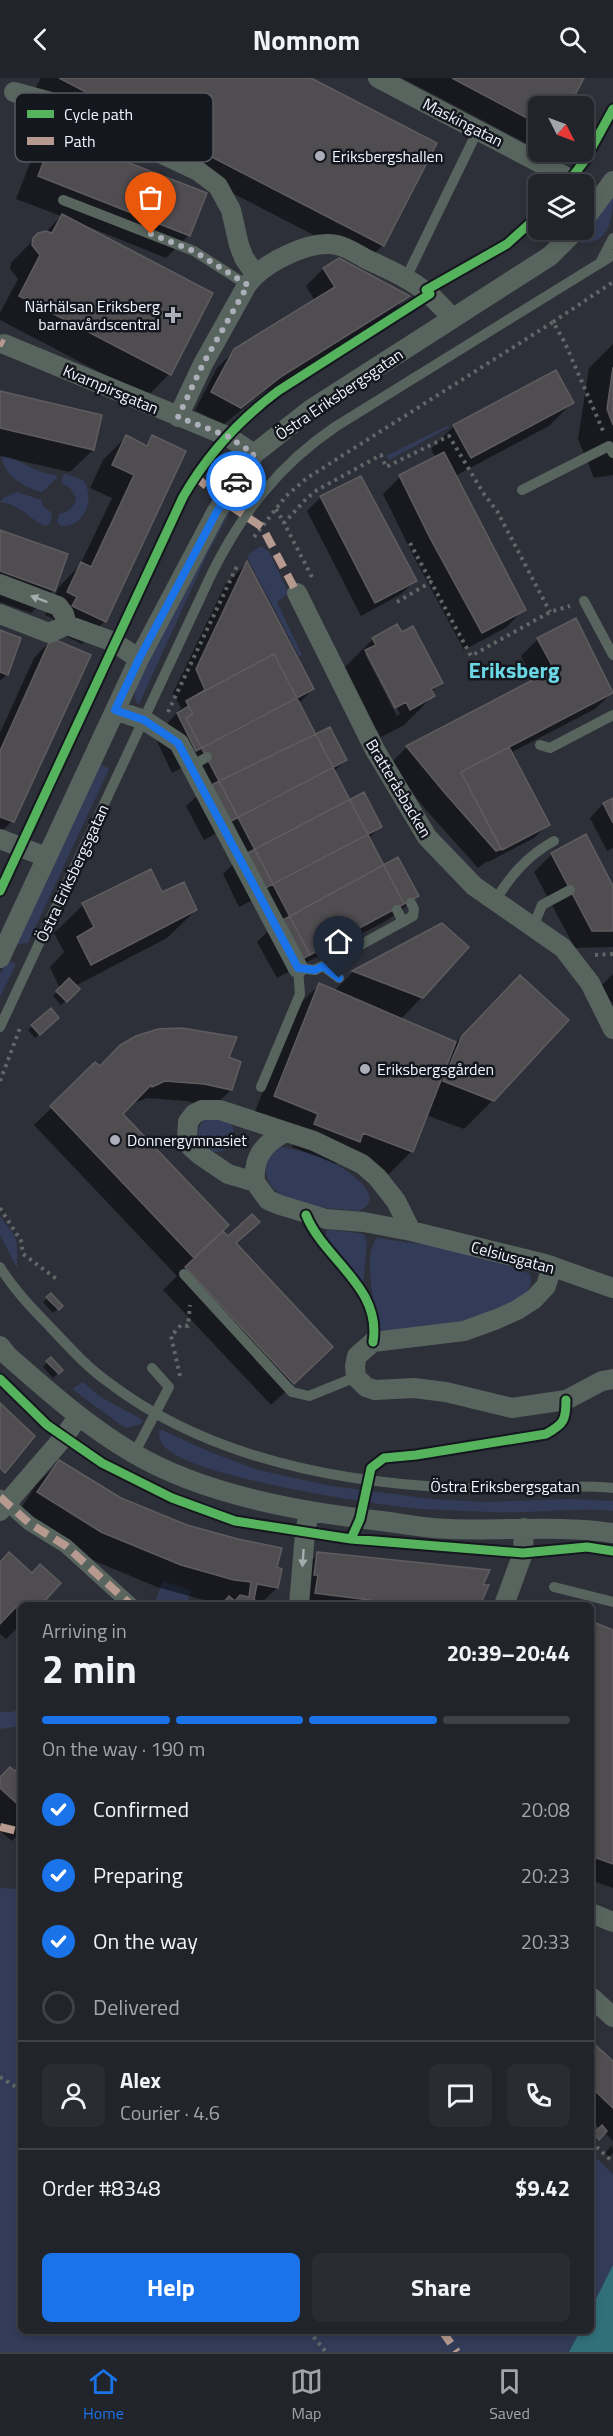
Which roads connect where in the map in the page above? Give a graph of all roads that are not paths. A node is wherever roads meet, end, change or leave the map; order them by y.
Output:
1 (378, 78) edge
2 (14, 92) dead end
3 (18, 93) edge
4 (478, 130) junction
5 (179, 162) edge
6 (560, 174) edge
7 (613, 181) edge
8 (594, 195) edge
9 (600, 199) junction
10 (63, 200) dead end
11 (594, 207) edge
12 (613, 238) edge
13 (566, 240) edge
14 (613, 255) edge
15 (600, 263) junction
16 (406, 278) junction
17 (251, 279) junction
18 (452, 319) junction
19 (2, 343) edge
20 (178, 417) junction
21 (613, 453) edge
22 (254, 454) junction
23 (522, 490) dead end
24 (0, 584) edge
25 (297, 593) dead end
26 (584, 601) road end
27 (0, 614) edge
28 (68, 625) junction
29 (613, 655) edge
30 (139, 659) junction
31 (115, 710) junction
32 (613, 715) edge
33 (152, 724) junction
34 (540, 745) dead end
35 (0, 839) edge
36 (554, 841) dead end
37 (46, 857) junction
38 (570, 890) dead end
39 (495, 901) junction
40 (411, 903) dead end
41 (397, 910) dead end
42 (403, 922) junction
43 (533, 927) junction
44 (0, 958) edge
45 (323, 966) junction
46 (298, 968) junction
47 (339, 978) dead end
48 (0, 1027) edge
49 (613, 1029) edge
50 (261, 1087) dead end
51 (284, 1132) junction
52 (255, 1182) junction
53 (411, 1230) junction
54 (552, 1266) junction
55 (0, 1267) edge
56 (184, 1274) dead end
57 (613, 1288) edge
58 (0, 1346) edge
59 (152, 1368) dead end
60 (356, 1377) junction
61 (613, 1379) edge
62 (155, 1412) junction
63 (78, 1417) junction
64 (134, 1454) junction
65 (613, 1488) edge
66 (2, 1504) edge
67 (309, 1512) junction
68 (524, 1528) junction
69 (613, 1533) edge
70 (554, 1587) dead end
71 (128, 1602) edge
72 (300, 1602) edge
73 (505, 1602) edge
74 (613, 1602) edge
75 (594, 1914) edge
76 (613, 1922) edge
77 (594, 2000) edge
78 (613, 2017) edge

1 - 4 street, Maskingatan
2 - 3 street
4 - 6 street, Maskingatan
4 - 16 lane
5 - 17 street
7 - 9 street
8 - 9 street, Maskingatan
9 - 11 street
10 - 17 lane
12 - 15 lane
13 - 18 street, Östra Eriksbergsgatan
14 - 15 lane, Östra Eriksbergsgatan
15 - 33 lane, Östra Eriksbergsgatan
16 - 17 street
16 - 18 street
17 - 20 street
18 - 22 street, Östra Eriksbergsgatan
19 - 20 street, Kvarnpirsgatan
20 - 22 street, Kvarnpirsgatan
21 - 23 lane
22 - 30 street, Östra Eriksbergsgatan
28 -> 24 street
25 - 39 street, Bratteråsbacken
26 - 29 lane
27 - 28 street
28 - 30 street
30 - 31 street, Östra Eriksbergsgatan
31 - 33 street
31 - 37 street, Östra Eriksbergsgatan
32 - 34 lane
33 - 46 street
33 - 48 lane, Östra Eriksbergsgatan
35 - 37 street
36 - 39 lane
37 - 44 street, Östra Eriksbergsgatan
38 - 43 lane
39 - 43 street, Bratteråsbacken
40 - 42 lane
41 - 42 lane
42 - 45 lane
43 - 49 street, Bratteråsbacken
45 - 46 lane
45 - 47 lane
46 - 50 lane
51 - 52 street
51 - 52 street, Celsiusgatan
51 - 53 street, Celsiusgatan
52 - 53 street, Celsiusgatan
53 - 54 street, Celsiusgatan
54 - 57 street, Celsiusgatan
54 - 60 street
55 - 62 lane, Östra Eriksbergsgatan
56 - 60 lane
58 - 63 street
59 - 62 lane
60 - 61 street
62 - 64 lane
62 - 65 lane, Östra Eriksbergsgatan
63 - 64 street
63 - 66 street
64 - 67 street
66 - 71 street
67 - 68 street
67 -> 72 street
68 - 69 street
68 - 73 street
70 - 74 lane
75 - 76 street
77 - 78 street

